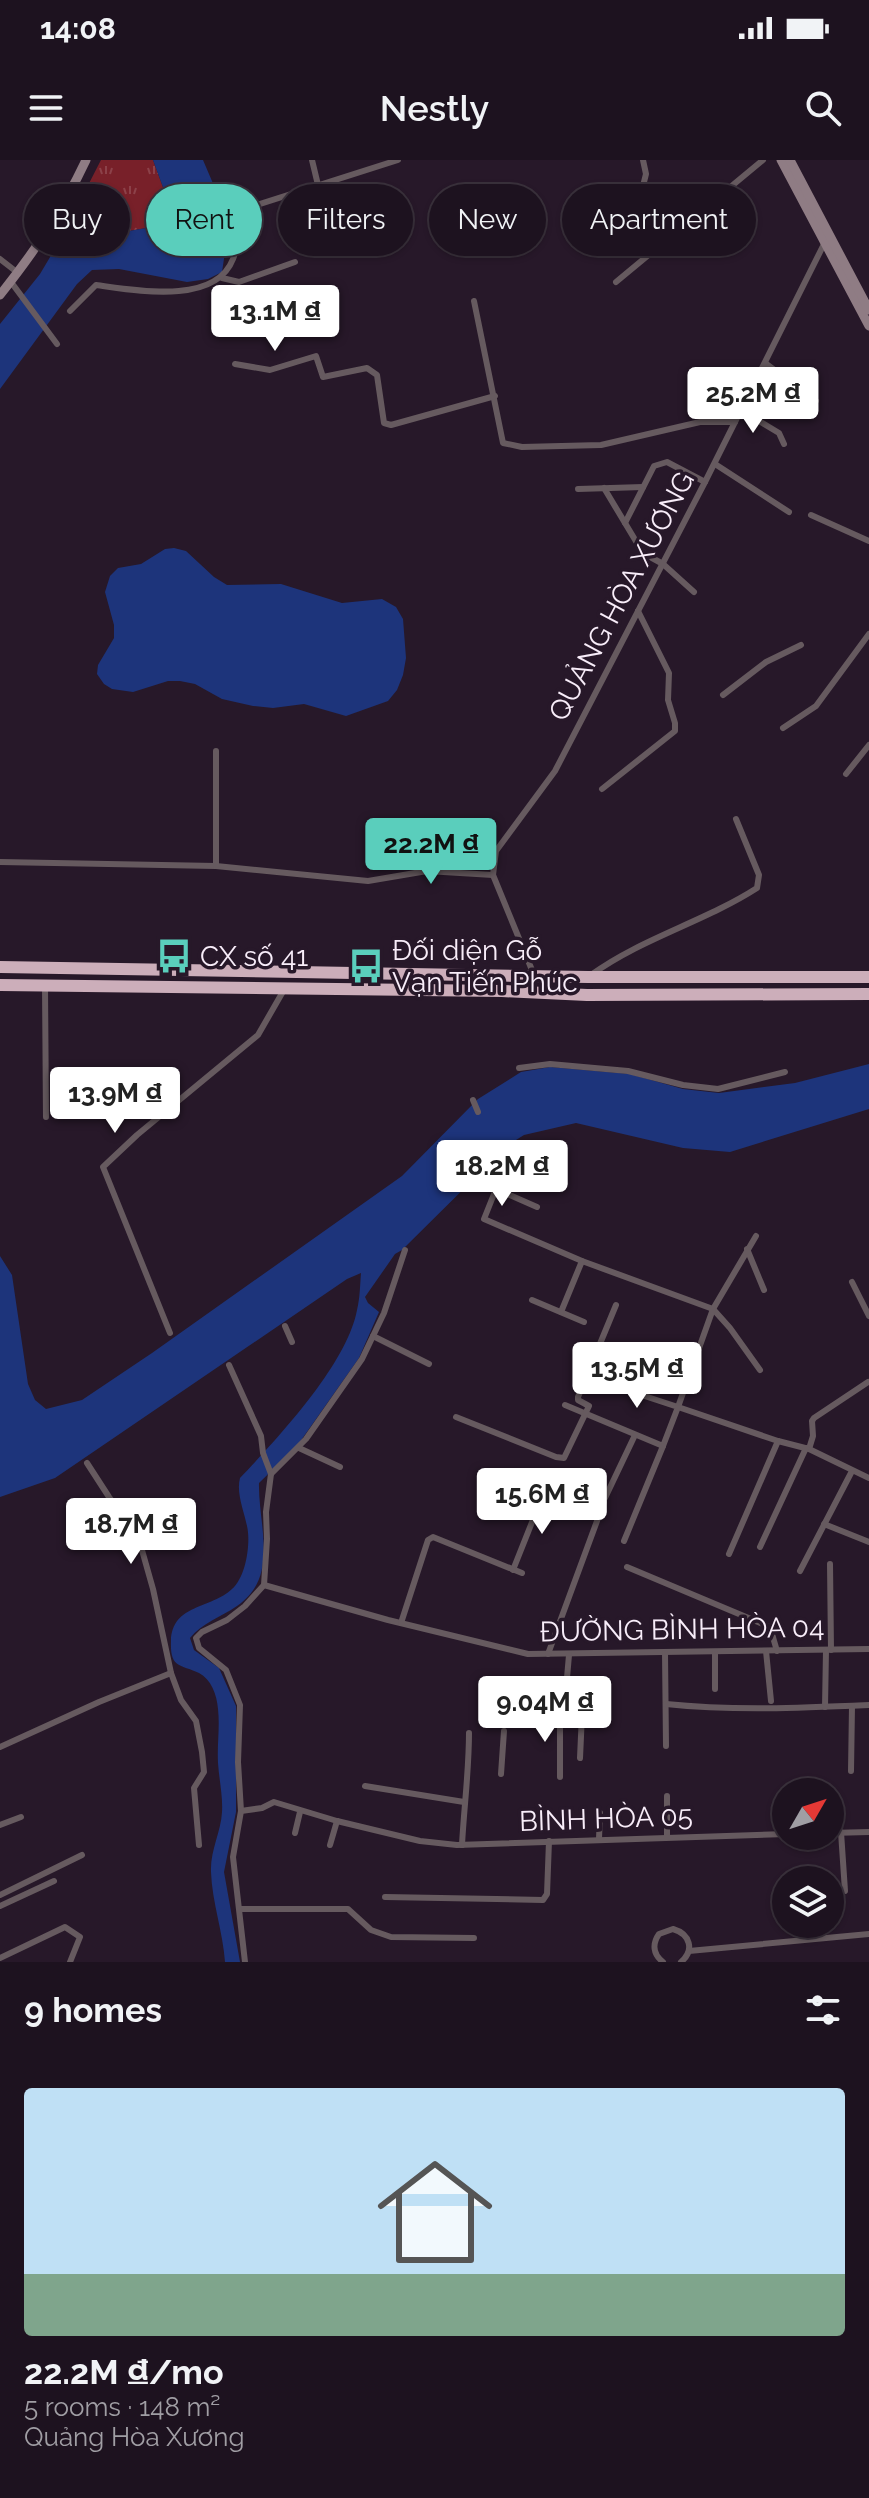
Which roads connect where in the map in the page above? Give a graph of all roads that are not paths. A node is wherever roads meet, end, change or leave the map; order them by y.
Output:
1 (86, 160) edge
2 (312, 160) edge
3 (365, 160) edge
4 (398, 160) edge
5 (643, 160) edge
6 (763, 160) edge
7 (781, 160) edge
8 (790, 160) edge
9 (368, 169) junction
10 (318, 184) edge
11 (321, 184) edge
12 (644, 184) edge
13 (278, 198) edge
14 (827, 238) junction
15 (0, 259) edge
16 (295, 262) dead end
17 (18, 273) junction
18 (218, 279) junction
19 (11, 282) junction
20 (616, 282) dead end
21 (0, 295) edge
22 (474, 301) dead end
23 (869, 310) edge
24 (70, 311) dead end
25 (869, 326) edge
26 (57, 344) dead end
27 (765, 363) junction
28 (235, 364) dead end
29 (495, 396) junction
30 (816, 401) dead end
31 (741, 410) junction
32 (735, 422) junction
33 (784, 444) dead end
34 (715, 464) junction
35 (705, 482) junction
36 (643, 487) junction
37 (604, 488) junction
38 (578, 489) dead end
39 (789, 512) dead end
40 (811, 515) dead end
41 (625, 523) junction
42 (869, 541) edge
43 (663, 564) junction
44 (694, 592) dead end
45 (638, 611) junction
46 (869, 634) edge
47 (801, 645) dead end
48 (723, 695) dead end
49 (783, 728) dead end
50 (869, 745) edge
51 (216, 751) dead end
52 (846, 774) dead end
53 (602, 789) dead end
54 (736, 819) dead end
55 (0, 862) edge
56 (216, 866) junction
57 (493, 875) junction
58 (0, 967) edge
59 (105, 969) junction
60 (262, 971) junction
61 (534, 975) junction
62 (588, 977) junction
63 (869, 977) edge
64 (0, 985) edge
65 (45, 986) junction
66 (106, 987) junction
67 (262, 988) junction
68 (285, 988) junction
69 (869, 994) edge
70 (587, 995) junction
71 (519, 1068) dead end
72 (785, 1072) dead end
73 (473, 1100) dead end
74 (478, 1112) dead end
75 (46, 1117) dead end
76 (480, 1182) dead end
77 (496, 1189) junction
78 (537, 1207) dead end
79 (756, 1236) dead end
80 (747, 1249) junction
81 (405, 1250) dead end
82 (582, 1261) junction
83 (852, 1282) dead end
84 (764, 1290) dead end
85 (532, 1300) dead end
86 (616, 1305) dead end
87 (713, 1309) junction
88 (561, 1312) junction
89 (869, 1316) edge
90 (584, 1322) dead end
91 (285, 1326) dead end
92 (169, 1331) dead end
93 (373, 1336) junction
94 (292, 1342) dead end
95 (429, 1364) dead end
96 (229, 1365) dead end
97 (760, 1370) dead end
98 (868, 1382) edge
99 (605, 1383) dead end
100 (565, 1405) dead end
101 (678, 1407) junction
102 (586, 1414) junction
103 (456, 1417) dead end
104 (635, 1435) junction
105 (778, 1441) junction
106 (663, 1446) junction
107 (299, 1448) junction
108 (807, 1449) junction
109 (87, 1463) dead end
110 (340, 1467) dead end
111 (852, 1471) junction
112 (271, 1474) junction
113 (869, 1478) edge
114 (544, 1492) dead end
115 (824, 1524) junction
116 (624, 1541) dead end
117 (869, 1542) edge
118 (760, 1547) dead end
119 (729, 1554) dead end
120 (830, 1564) dead end
121 (627, 1567) dead end
122 (513, 1570) junction
123 (800, 1571) dead end
124 (522, 1573) dead end
125 (264, 1585) junction
126 (401, 1623) junction
127 (869, 1649) edge
128 (828, 1650) junction
129 (766, 1651) junction
130 (777, 1651) junction
131 (715, 1652) junction
132 (665, 1653) junction
133 (548, 1654) junction
134 (569, 1655) junction
135 (171, 1673) junction
136 (715, 1689) dead end
137 (771, 1701) dead end
138 (666, 1704) junction
139 (869, 1705) edge
140 (852, 1706) junction
141 (825, 1707) junction
142 (505, 1711) dead end
143 (562, 1712) junction
144 (504, 1731) dead end
145 (469, 1733) dead end
146 (666, 1746) dead end
147 (0, 1747) edge
148 (580, 1758) dead end
149 (851, 1771) dead end
150 (501, 1774) dead end
151 (560, 1777) dead end
152 (365, 1786) dead end
153 (667, 1796) dead end
154 (464, 1802) junction
155 (241, 1811) junction
156 (300, 1812) junction
157 (600, 1813) dead end
158 (21, 1817) dead end
159 (337, 1821) junction
160 (0, 1825) edge
161 (844, 1832) edge
162 (869, 1832) edge
163 (295, 1833) dead end
164 (772, 1834) edge
165 (667, 1837) junction
166 (599, 1839) junction
167 (549, 1841) junction
168 (199, 1845) dead end
169 (330, 1845) dead end
170 (462, 1845) junction
171 (842, 1850) edge
172 (82, 1855) dead end
173 (54, 1881) dead end
174 (845, 1891) dead end
175 (0, 1895) edge
176 (385, 1897) dead end
177 (0, 1906) edge
178 (241, 1909) junction
179 (869, 1934) edge
180 (474, 1938) dead end
181 (689, 1951) junction
182 (0, 1958) edge
183 (70, 1962) edge
184 (245, 1962) edge
185 (663, 1962) edge
186 (681, 1962) edge

1 - 17 main road
2 - 10 street
3 - 9 street
4 - 9 street
5 - 12 street
6 - 20 street
7 - 14 main road
8 - 14 main road
9 - 11 street
13 - 18 street
14 - 23 main road
14 - 25 main road
14 - 27 street, QUẢNG HÒA XƯƠNG
15 - 17 street
16 - 18 street
17 - 19 main road
18 - 24 street
19 - 21 main road
19 - 26 street
22 - 29 street
27 - 30 street
27 - 31 street, QUẢNG HÒA XƯƠNG
28 - 29 street
29 - 32 street
31 - 32 street, QUẢNG HÒA XƯƠNG
31 - 33 street
32 - 34 street, QUẢNG HÒA XƯƠNG
34 - 35 street, QUẢNG HÒA XƯƠNG
34 - 39 street
35 - 36 street
35 - 43 street, QUẢNG HÒA XƯƠNG
36 - 37 street
36 - 41 street
37 - 38 street
37 - 41 street
40 - 42 street
41 - 43 street
43 - 44 street
43 - 45 street, QUẢNG HÒA XƯƠNG
45 - 53 street
45 - 57 street, QUẢNG HÒA XƯƠNG
46 - 49 street
47 - 48 street
50 - 52 street
51 - 56 street
54 - 62 street
55 - 56 street
56 - 57 street
57 - 61 street
58 - 59 highway
59 - 60 highway
59 - 66 highway
60 - 61 highway
60 - 67 highway
61 - 62 highway
62 - 63 highway
62 - 70 highway
64 - 65 highway
65 - 66 highway
65 - 75 street
66 - 67 highway
67 - 68 highway
68 - 70 highway
68 - 92 street
69 - 70 highway
71 - 72 street
73 - 74 street
76 - 77 street
77 - 78 street
77 - 82 street
79 - 80 street
80 - 84 street
80 - 87 street
81 - 93 street
82 - 87 street
82 - 88 street
83 - 89 street
85 - 88 street
86 - 102 street
87 - 97 street
87 - 101 street
88 - 90 street
91 - 94 street
93 - 95 street
93 - 107 street
96 - 112 street
98 - 108 street
99 - 101 street
100 - 102 street
101 - 105 street
101 - 106 street
102 - 103 street
102 - 104 street
104 - 106 street
104 - 133 street
105 - 108 street
105 - 119 street
106 - 116 street
107 - 110 street
107 - 112 street
108 - 111 street
108 - 118 street
109 - 135 street
111 - 113 street
111 - 115 street
112 - 125 street
114 - 122 street
115 - 117 street
115 - 123 street
120 - 128 street
121 - 130 street
122 - 124 street
122 - 126 street
125 - 126 street, ĐƯỜNG BÌNH HÒA 04
125 - 155 street
126 - 133 street, ĐƯỜNG BÌNH HÒA 04
127 - 128 street, ĐƯỜNG BÌNH HÒA 04
128 - 130 street, ĐƯỜNG BÌNH HÒA 04
128 - 141 street
129 - 130 street, ĐƯỜNG BÌNH HÒA 04
129 - 131 street, ĐƯỜNG BÌNH HÒA 04
129 - 137 street
131 - 132 street, ĐƯỜNG BÌNH HÒA 04
131 - 136 street
132 - 134 street, ĐƯỜNG BÌNH HÒA 04
132 - 138 street
133 - 134 street, ĐƯỜNG BÌNH HÒA 04
134 - 143 street
135 - 147 street
135 - 168 street
138 - 141 street
138 - 146 street
139 - 140 street
140 - 141 street
140 - 149 street
142 - 143 street
143 - 148 street
143 - 151 street
144 - 150 street
145 - 154 street
152 - 154 street
153 - 165 street
154 - 170 street
155 - 156 street, BÌNH HÒA 05
155 - 178 street
156 - 159 street, BÌNH HÒA 05
156 - 163 street
157 - 166 street
158 - 160 street
159 - 169 street
159 - 170 street, BÌNH HÒA 05
161 - 162 street
164 - 165 street, BÌNH HÒA 05
165 - 166 street, BÌNH HÒA 05
166 - 167 street, BÌNH HÒA 05
167 - 170 street, BÌNH HÒA 05
167 - 176 street
171 - 174 street
172 - 175 street
173 - 177 street
178 - 180 street
178 - 184 street
179 - 181 street
181 - 185 street
181 - 186 street
182 - 183 street

